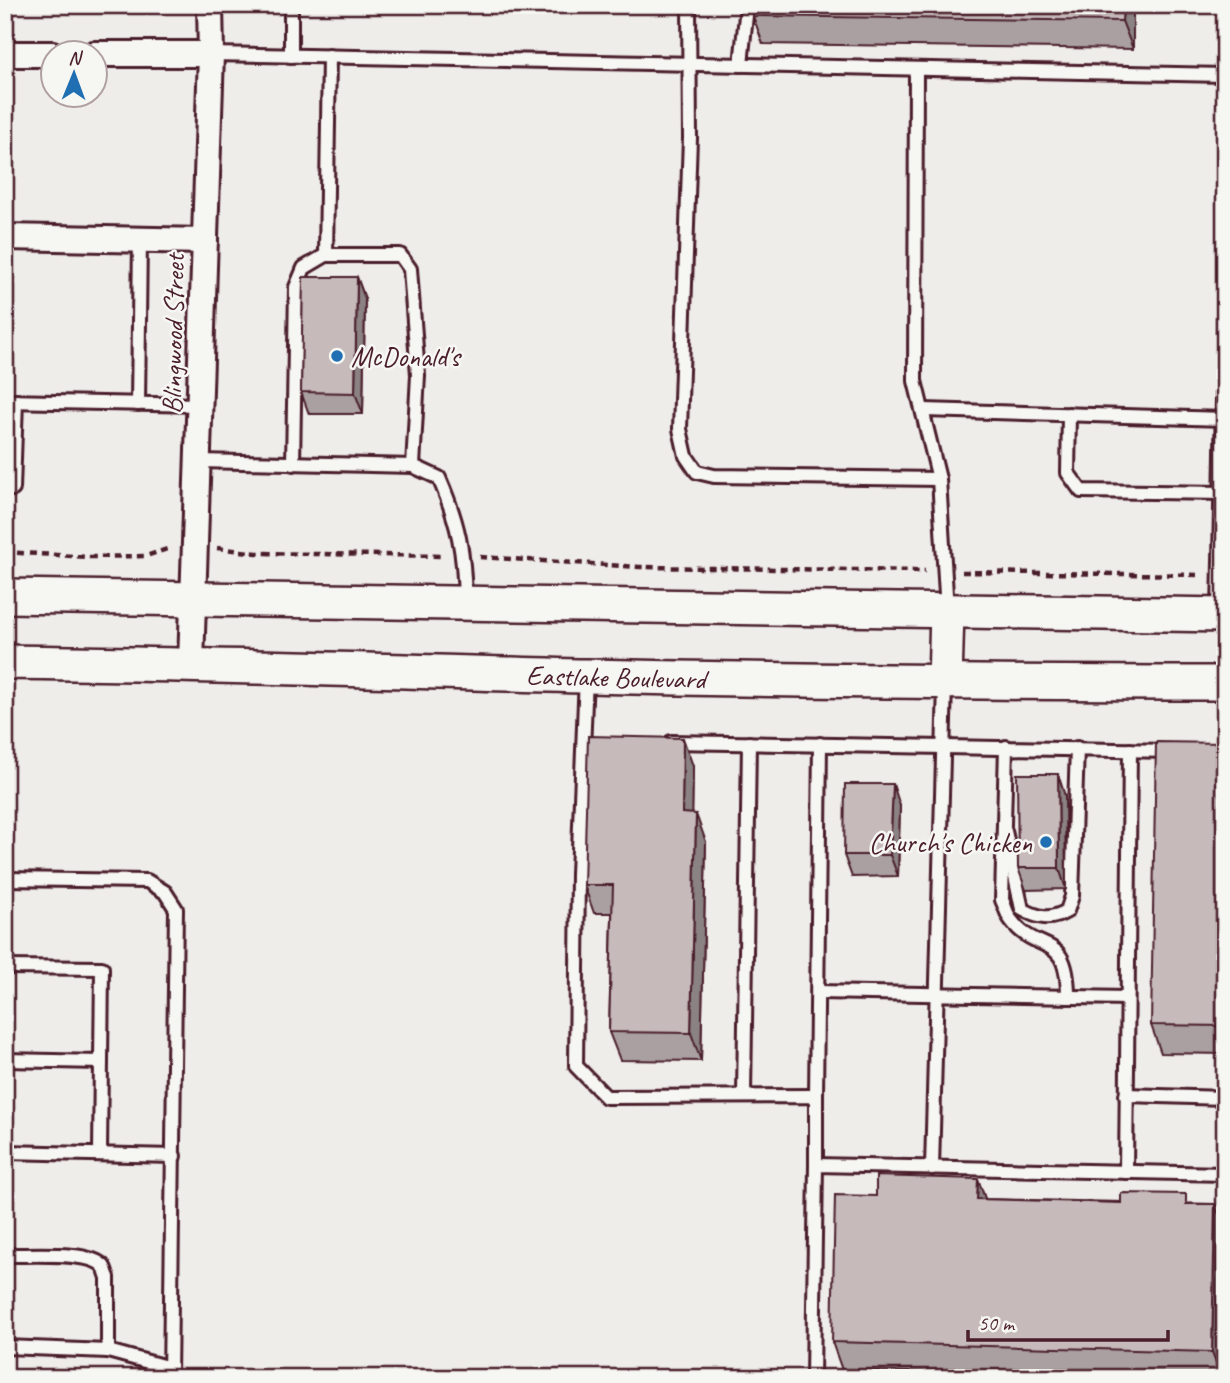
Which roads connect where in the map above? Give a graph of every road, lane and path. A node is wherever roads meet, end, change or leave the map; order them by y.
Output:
1 (210, 5) edge
2 (292, 5) edge
3 (689, 5) edge
4 (747, 5) edge
5 (5, 54) edge
6 (38, 54) edge
7 (108, 54) edge
8 (211, 54) junction
9 (291, 56) junction
10 (329, 56) junction
11 (689, 64) junction
12 (741, 65) junction
13 (916, 69) junction
14 (1225, 75) edge
15 (5, 237) edge
16 (140, 239) junction
17 (205, 241) junction
18 (326, 255) junction
19 (1225, 293) edge
20 (11, 401) edge
21 (138, 404) junction
22 (201, 405) junction
23 (924, 410) junction
24 (1069, 414) junction
25 (1224, 419) edge
26 (199, 461) junction
27 (293, 464) junction
28 (413, 466) junction
29 (939, 479) junction
30 (5, 489) edge
31 (1223, 493) edge
32 (175, 548) dead end
33 (224, 548) dead end
34 (5, 552) edge
35 (464, 556) junction
36 (944, 571) junction
37 (1219, 576) junction
38 (5, 596) edge
39 (195, 599) junction
40 (465, 602) junction
41 (947, 611) junction
42 (1222, 615) edge
43 (5, 662) edge
44 (191, 664) junction
45 (586, 676) junction
46 (945, 682) junction
47 (1225, 683) edge
48 (583, 740) junction
49 (597, 741) edge
50 (652, 742) edge
51 (749, 743) junction
52 (820, 744) junction
53 (944, 746) junction
54 (1006, 747) junction
55 (1077, 748) junction
56 (1129, 750) junction
57 (1184, 751) edge
58 (1006, 831) junction
59 (5, 879) edge
60 (5, 967) edge
61 (818, 992) junction
62 (937, 994) junction
63 (1068, 997) junction
64 (1127, 998) junction
65 (5, 1060) edge
66 (101, 1062) junction
67 (744, 1095) junction
68 (816, 1096) junction
69 (1126, 1096) junction
70 (1225, 1098) edge
71 (5, 1152) edge
72 (100, 1154) junction
73 (174, 1156) junction
74 (816, 1166) junction
75 (932, 1168) junction
76 (1126, 1172) junction
77 (1225, 1174) edge
78 (5, 1255) edge
79 (5, 1347) edge
80 (108, 1351) junction
81 (170, 1373) edge
82 (813, 1378) edge

1 - 8 street, Blingwood Street
2 - 9 lane
3 - 11 lane
4 - 12 lane
5 - 6 street
7 - 8 street
8 - 9 lane
8 - 17 street, Blingwood Street
9 - 10 lane
10 - 11 lane
10 - 18 lane
11 - 12 lane
11 - 29 lane
12 - 13 lane
13 - 14 lane
13 - 23 lane
15 - 16 street
16 - 17 street
16 - 21 lane
17 - 22 street, Blingwood Street
18 - 27 lane
18 - 28 lane
19 - 25 lane
20 - 21 lane
20 - 30 lane
21 - 22 lane
22 - 26 street, Blingwood Street
23 - 24 lane
23 - 29 lane
24 - 25 lane
24 - 31 lane
25 - 31 lane
26 - 27 lane
26 - 39 street, Blingwood Street
27 - 28 lane
28 - 35 lane
29 - 36 lane
31 - 37 lane
32 - 34 path
33 - 35 path
35 - 36 path
35 - 40 lane
36 - 37 path
36 - 41 lane
37 - 42 lane
38 - 39 main road
39 - 40 main road
39 - 44 street, Blingwood Street
40 - 41 main road
41 - 42 main road
41 - 46 main road
43 - 44 main road, Eastlake Boulevard
44 - 45 main road, Eastlake Boulevard
45 - 46 main road, Eastlake Boulevard
45 - 48 lane
46 - 47 main road, Eastlake Boulevard
46 - 53 lane
48 - 49 lane
48 - 67 lane
50 - 51 lane
51 - 52 lane
51 - 67 lane
52 - 53 lane
52 - 61 lane
53 - 54 lane
53 - 62 lane
54 - 55 lane
54 - 58 lane
55 - 56 lane
55 - 58 lane
56 - 57 lane
56 - 64 lane
58 - 63 lane
59 - 73 lane
60 - 66 lane
61 - 62 lane
61 - 68 lane
62 - 63 lane
62 - 75 lane
63 - 64 lane
64 - 69 lane
65 - 66 lane
66 - 72 lane
67 - 68 lane
68 - 74 lane
69 - 70 lane
69 - 76 lane
71 - 72 lane
72 - 73 lane
73 - 81 lane
74 - 75 lane
74 - 82 lane
75 - 76 lane
76 - 77 lane
78 - 80 lane
79 - 80 lane
80 - 81 lane

